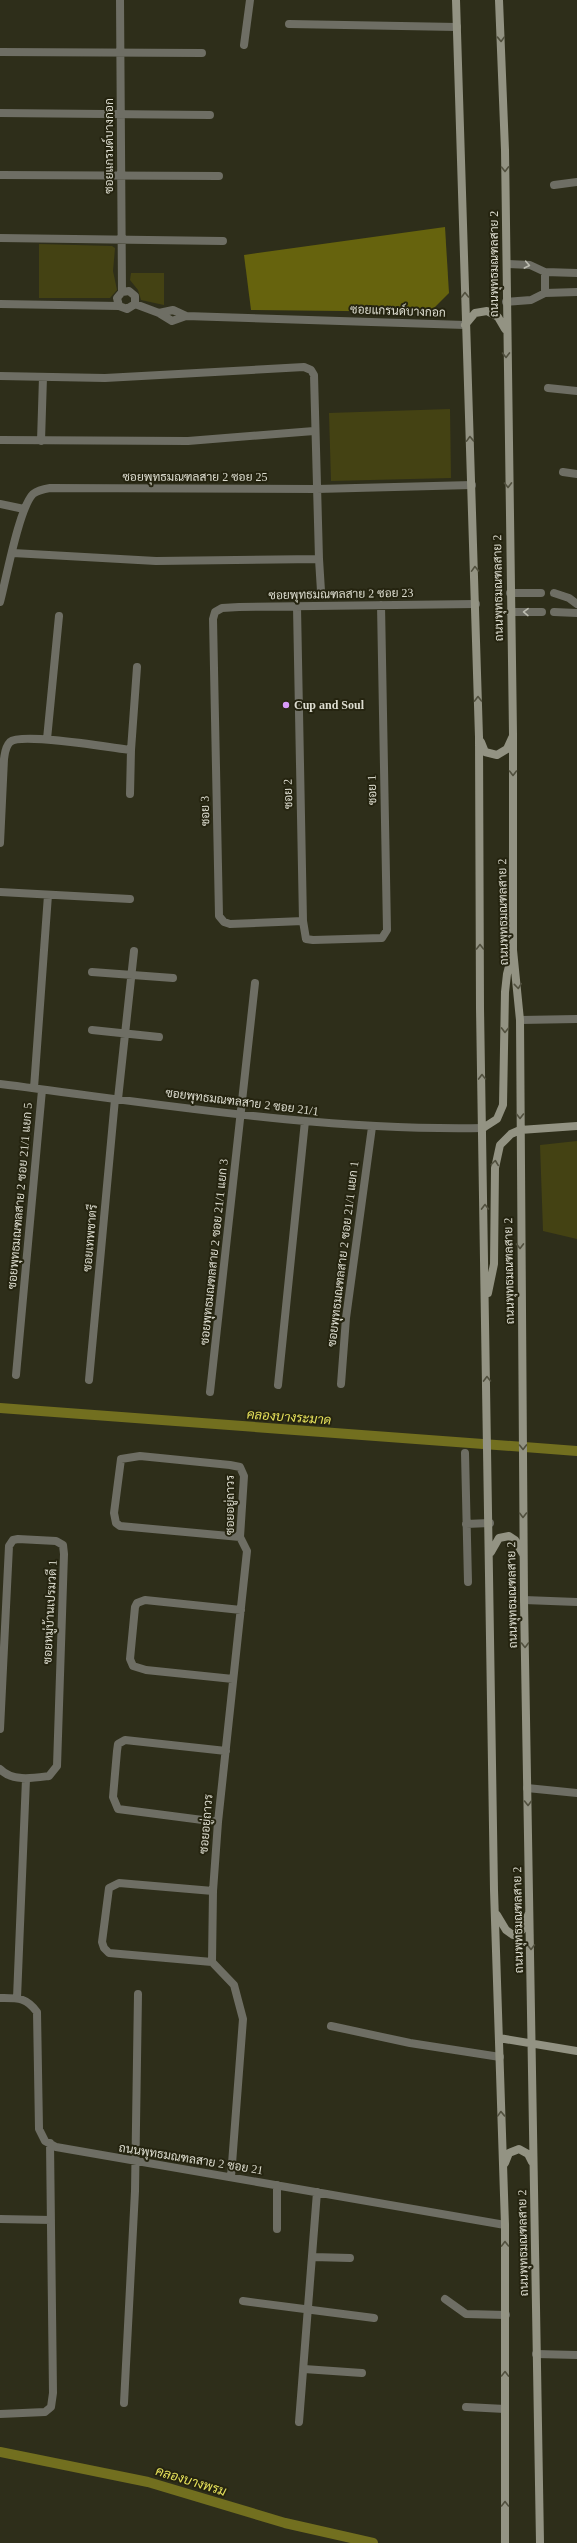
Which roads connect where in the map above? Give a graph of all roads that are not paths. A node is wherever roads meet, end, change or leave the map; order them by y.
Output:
1 (120, 0) edge
2 (250, 0) edge
3 (456, 0) edge
4 (499, 0) edge
5 (289, 24) dead end
6 (457, 27) junction
7 (244, 45) dead end
8 (0, 52) edge
9 (121, 53) junction
10 (202, 53) dead end
11 (0, 113) edge
12 (121, 114) junction
13 (210, 115) dead end
14 (0, 175) edge
15 (121, 175) junction
16 (219, 176) dead end
17 (577, 182) edge
18 (554, 185) dead end
19 (0, 238) edge
20 (121, 240) junction
21 (223, 241) dead end
22 (507, 264) junction
23 (545, 272) junction
24 (577, 273) edge
25 (122, 292) junction
26 (577, 292) edge
27 (545, 293) junction
28 (506, 302) junction
29 (0, 304) edge
30 (134, 304) junction
31 (119, 306) junction
32 (159, 313) junction
33 (186, 316) junction
34 (465, 325) junction
35 (506, 332) junction
36 (0, 376) edge
37 (43, 377) junction
38 (548, 388) dead end
39 (577, 391) edge
40 (314, 431) junction
41 (0, 440) edge
42 (41, 441) junction
43 (563, 472) dead end
44 (577, 474) edge
45 (472, 485) junction
46 (317, 489) junction
47 (0, 504) edge
48 (24, 509) junction
49 (13, 553) junction
50 (319, 558) junction
51 (321, 591) dead end
52 (510, 593) junction
53 (541, 593) dead end
54 (554, 593) dead end
55 (0, 602) edge
56 (476, 604) junction
57 (577, 604) edge
58 (382, 606) junction
59 (297, 607) junction
60 (510, 612) junction
61 (542, 612) dead end
62 (554, 612) dead end
63 (577, 613) edge
64 (59, 616) dead end
65 (213, 619) joint
66 (137, 667) dead end
67 (513, 734) junction
68 (479, 738) junction
69 (47, 739) junction
70 (132, 750) junction
71 (130, 794) dead end
72 (0, 842) edge
73 (0, 892) edge
74 (48, 895) junction
75 (130, 899) dead end
76 (303, 921) junction
77 (347, 939) joint
78 (513, 950) junction
79 (134, 951) dead end
80 (92, 972) dead end
81 (132, 975) junction
82 (173, 978) dead end
83 (256, 983) dead end
84 (577, 1019) edge
85 (520, 1020) junction
86 (92, 1030) dead end
87 (124, 1034) junction
88 (159, 1037) dead end
89 (0, 1084) edge
90 (38, 1089) junction
91 (117, 1099) junction
92 (241, 1115) junction
93 (305, 1121) junction
94 (577, 1126) edge
95 (372, 1127) junction
96 (483, 1128) junction
97 (520, 1130) junction
98 (486, 1299) junction
99 (16, 1376) dead end
100 (89, 1380) dead end
101 (341, 1384) dead end
102 (278, 1385) dead end
103 (210, 1392) dead end
104 (465, 1453) dead end
105 (490, 1523) junction
106 (466, 1524) junction
107 (240, 1537) junction
108 (491, 1553) junction
109 (524, 1554) junction
110 (468, 1582) dead end
111 (524, 1600) junction
112 (577, 1602) edge
113 (241, 1610) junction
114 (233, 1679) junction
115 (0, 1730) edge
116 (226, 1751) junction
117 (0, 1769) edge
118 (26, 1779) junction
119 (527, 1788) junction
120 (577, 1793) edge
121 (218, 1822) junction
122 (213, 1890) junction
123 (530, 1911) junction
124 (496, 1913) junction
125 (212, 1962) junction
126 (138, 1994) dead end
127 (0, 1998) edge
128 (17, 1998) junction
129 (331, 2026) dead end
130 (499, 2038) junction
131 (533, 2044) junction
132 (577, 2051) edge
133 (500, 2057) junction
134 (50, 2143) junction
135 (134, 2161) junction
136 (533, 2163) junction
137 (504, 2168) junction
138 (231, 2177) junction
139 (277, 2185) junction
140 (317, 2192) junction
141 (0, 2219) edge
142 (51, 2220) junction
143 (505, 2226) junction
144 (277, 2229) dead end
145 (313, 2257) junction
146 (350, 2258) dead end
147 (445, 2299) dead end
148 (243, 2302) dead end
149 (309, 2310) junction
150 (506, 2315) junction
151 (374, 2318) dead end
152 (536, 2354) junction
153 (577, 2355) edge
154 (304, 2369) junction
155 (362, 2373) dead end
156 (124, 2403) dead end
157 (466, 2407) dead end
158 (505, 2408) junction
159 (0, 2414) edge
160 (299, 2422) dead end
161 (505, 2543) edge
162 (540, 2543) edge

1 - 9 street, ซอยแกรนด์บางกอก
2 - 7 street
3 - 6 main road, ถนนพุทธมณฑลสาย 2
4 -> 22 main road, ถนนพุทธมณฑลสาย 2
5 - 6 street
34 -> 6 main road, ถนนพุทธมณฑลสาย 2
8 - 9 street
9 - 10 street
9 - 12 street, ซอยแกรนด์บางกอก
11 - 12 street
12 - 13 street
12 - 15 street, ซอยแกรนด์บางกอก
14 - 15 street
15 - 16 street
15 - 20 street, ซอยแกรนด์บางกอก
17 - 18 street
19 - 20 street
20 - 21 street
20 - 25 street, ซอยแกรนด์บางกอก
22 -> 23 street
22 - 28 main road, ถนนพุทธมณฑลสาย 2
23 - 24 street
23 - 27 street
25 - 30 street
25 - 31 street, ซอยแกรนด์บางกอก
26 - 27 street
27 - 28 street
28 - 35 main road, ถนนพุทธมณฑลสาย 2
29 - 31 street
30 - 31 street, ซอยแกรนด์บางกอก
30 - 32 street, ซอยแกรนด์บางกอก
32 - 33 street, ซอยแกรนด์บางกอก
32 - 33 street, ซอยแกรนด์บางกอก
33 - 34 street, ซอยแกรนด์บางกอก
34 - 35 main road
45 -> 34 main road, ถนนพุทธมณฑลสาย 2
35 -> 52 main road, ถนนพุทธมณฑลสาย 2
36 - 37 street
37 - 40 street
37 - 42 street
38 - 39 street
40 - 42 street
40 - 46 street
41 - 42 street
43 - 44 street
45 - 46 street, ซอยพุทธมณฑลสาย 2 ซอย 25
56 -> 45 main road, ถนนพุทธมณฑลสาย 2
46 - 48 street, ซอยพุทธมณฑลสาย 2 ซอย 25
46 - 50 street
47 - 48 street
48 - 49 street, ซอยพุทธมณฑลสาย 2 ซอย 25
49 - 50 street
49 - 55 street, ซอยพุทธมณฑลสาย 2 ซอย 25
50 - 51 street
52 - 53 street
52 - 60 main road, ถนนพุทธมณฑลสาย 2
54 - 57 street
56 - 58 street, ซอยพุทธมณฑลสาย 2 ซอย 23
68 -> 56 main road, ถนนพุทธมณฑลสาย 2
58 - 59 street, ซอยพุทธมณฑลสาย 2 ซอย 23
58 - 77 street, ซอย 1
59 - 65 street, ซอยพุทธมณฑลสาย 2 ซอย 23
59 - 76 street, ซอย 2
61 -> 60 street
60 - 67 main road, ถนนพุทธมณฑลสาย 2
62 - 63 street
64 - 69 street
65 - 76 street, ซอย 3
66 - 70 street
67 - 68 main road
67 -> 78 main road, ถนนพุทธมณฑลสาย 2
96 -> 68 main road, ถนนพุทธมณฑลสาย 2
69 - 70 street
69 - 72 street
70 - 71 street
73 - 74 street
74 - 75 street
74 - 90 street, ซอยพุทธมณฑลสาย 2 ซอย 21/1 แยก 5
76 - 77 street, ซอย 2
78 -> 85 main road, ถนนพุทธมณฑลสาย 2
78 -> 96 main road
79 - 81 street, ซอยเทพชาตรี
80 - 81 street
81 - 82 street
81 - 87 street, ซอยเทพชาตรี
83 - 92 street, ซอยพุทธมณฑลสาย 2 ซอย 21/1 แยก 3
84 - 85 street
85 -> 97 main road, ถนนพุทธมณฑลสาย 2
86 - 87 street
87 - 88 street
87 - 91 street, ซอยเทพชาตรี
89 - 90 street, ซอยพุทธมณฑลสาย 2 ซอย 21/1
90 - 91 street, ซอยพุทธมณฑลสาย 2 ซอย 21/1
90 - 99 street, ซอยพุทธมณฑลสาย 2 ซอย 21/1 แยก 5
91 - 92 street, ซอยพุทธมณฑลสาย 2 ซอย 21/1
91 - 100 street, ซอยเทพชาตรี
92 - 93 street, ซอยพุทธมณฑลสาย 2 ซอย 21/1
92 - 103 street, ซอยพุทธมณฑลสาย 2 ซอย 21/1 แยก 3
93 - 95 street, ซอยพุทธมณฑลสาย 2 ซอย 21/1
93 - 102 street
94 - 97 main road
95 - 96 street, ซอยพุทธมณฑลสาย 2 ซอย 21/1
95 - 101 street, ซอยพุทธมณฑลสาย 2 ซอย 21/1 แยก 1
98 -> 96 main road, ถนนพุทธมณฑลสาย 2
98 -> 97 main road
97 -> 109 main road, ถนนพุทธมณฑลสาย 2
105 -> 98 main road, ถนนพุทธมณฑลสาย 2
104 - 106 street
105 - 106 street
105 - 108 main road, ถนนพุทธมณฑลสาย 2
106 - 110 street
107 - 107 street, ซอยอยู่ถาวร
107 - 113 street, ซอยอยู่ถาวร
108 - 109 main road
108 - 124 main road, ถนนพุทธมณฑลสาย 2
109 - 111 main road, ถนนพุทธมณฑลสาย 2
111 - 112 street
111 -> 119 main road, ถนนพุทธมณฑลสาย 2
113 - 114 street, ซอยอยู่ถาวร
113 - 114 street
114 - 116 street, ซอยอยู่ถาวร
115 - 118 street, ซอยหมู่บ้านเปรมวดี 1
116 - 121 street, ซอยอยู่ถาวร
116 - 121 street
117 - 118 street, ซอยหมู่บ้านเปรมวดี 1
118 - 128 street
119 - 120 street
119 -> 123 main road, ถนนพุทธมณฑลสาย 2
121 - 122 street, ซอยอยู่ถาวร
122 - 125 street, ซอยอยู่ถาวร
122 - 125 street
123 - 124 main road
123 -> 131 main road, ถนนพุทธมณฑลสาย 2
124 - 130 main road, ถนนพุทธมณฑลสาย 2
125 - 138 street
126 - 135 street
127 - 128 street
128 - 134 street
129 - 133 street
130 - 131 main road
130 - 133 main road, ถนนพุทธมณฑลสาย 2
131 - 132 main road
131 - 136 main road, ถนนพุทธมณฑลสาย 2
137 -> 133 main road, ถนนพุทธมณฑลสาย 2
134 - 135 street, ถนนพุทธมณฑลสาย 2 ซอย 21
134 - 142 street
135 - 138 street, ถนนพุทธมณฑลสาย 2 ซอย 21
135 - 156 street
136 - 137 main road
136 - 152 main road, ถนนพุทธมณฑลสาย 2
137 - 143 main road, ถนนพุทธมณฑลสาย 2
138 - 139 street, ถนนพุทธมณฑลสาย 2 ซอย 21
139 - 140 street, ถนนพุทธมณฑลสาย 2 ซอย 21
139 - 144 street
140 - 143 street, ถนนพุทธมณฑลสาย 2 ซอย 21
140 - 145 street
141 - 142 street
142 - 159 street
150 -> 143 main road, ถนนพุทธมณฑลสาย 2
145 - 146 street
145 - 149 street
147 - 150 street
148 - 149 street
149 - 151 street
149 - 154 street
158 -> 150 main road, ถนนพุทธมณฑลสาย 2
152 - 153 street
152 - 162 main road, ถนนพุทธมณฑลสาย 2
154 - 155 street
154 - 160 street
157 - 158 street
161 -> 158 main road, ถนนพุทธมณฑลสาย 2

